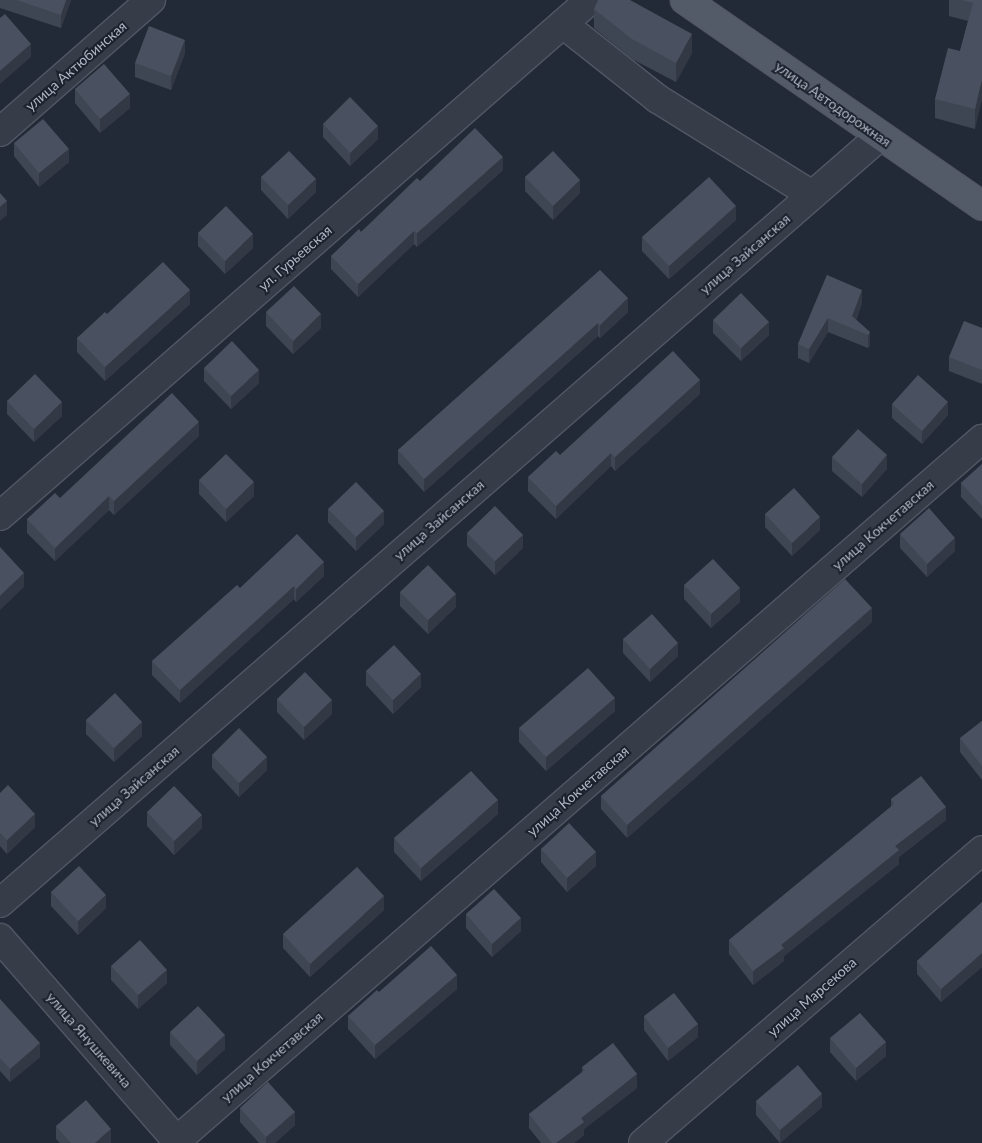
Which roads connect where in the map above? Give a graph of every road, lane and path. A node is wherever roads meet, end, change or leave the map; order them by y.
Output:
1 (151, 0) edge
2 (590, 0) edge
3 (686, 0) edge
4 (563, 24) junction
5 (0, 132) edge
6 (879, 137) junction
7 (812, 195) junction
8 (982, 206) edge
9 (982, 440) edge
10 (0, 516) edge
11 (982, 850) edge
12 (0, 903) edge
13 (0, 938) edge
14 (176, 1142) edge
15 (643, 1143) edge

1 - 5 street, улица Актюбинская
2 - 4 street, ул. Гурьевская
3 - 6 main road, улица Автодорожная
4 - 7 street
4 - 10 street, ул. Гурьевская
6 - 7 street, улица Зайсанская
6 - 8 main road, улица Автодорожная
7 - 12 street, улица Зайсанская
9 - 14 street, улица Кокчетавская
11 - 15 street, улица Марсекова
13 - 14 street, улица Янушкевича

